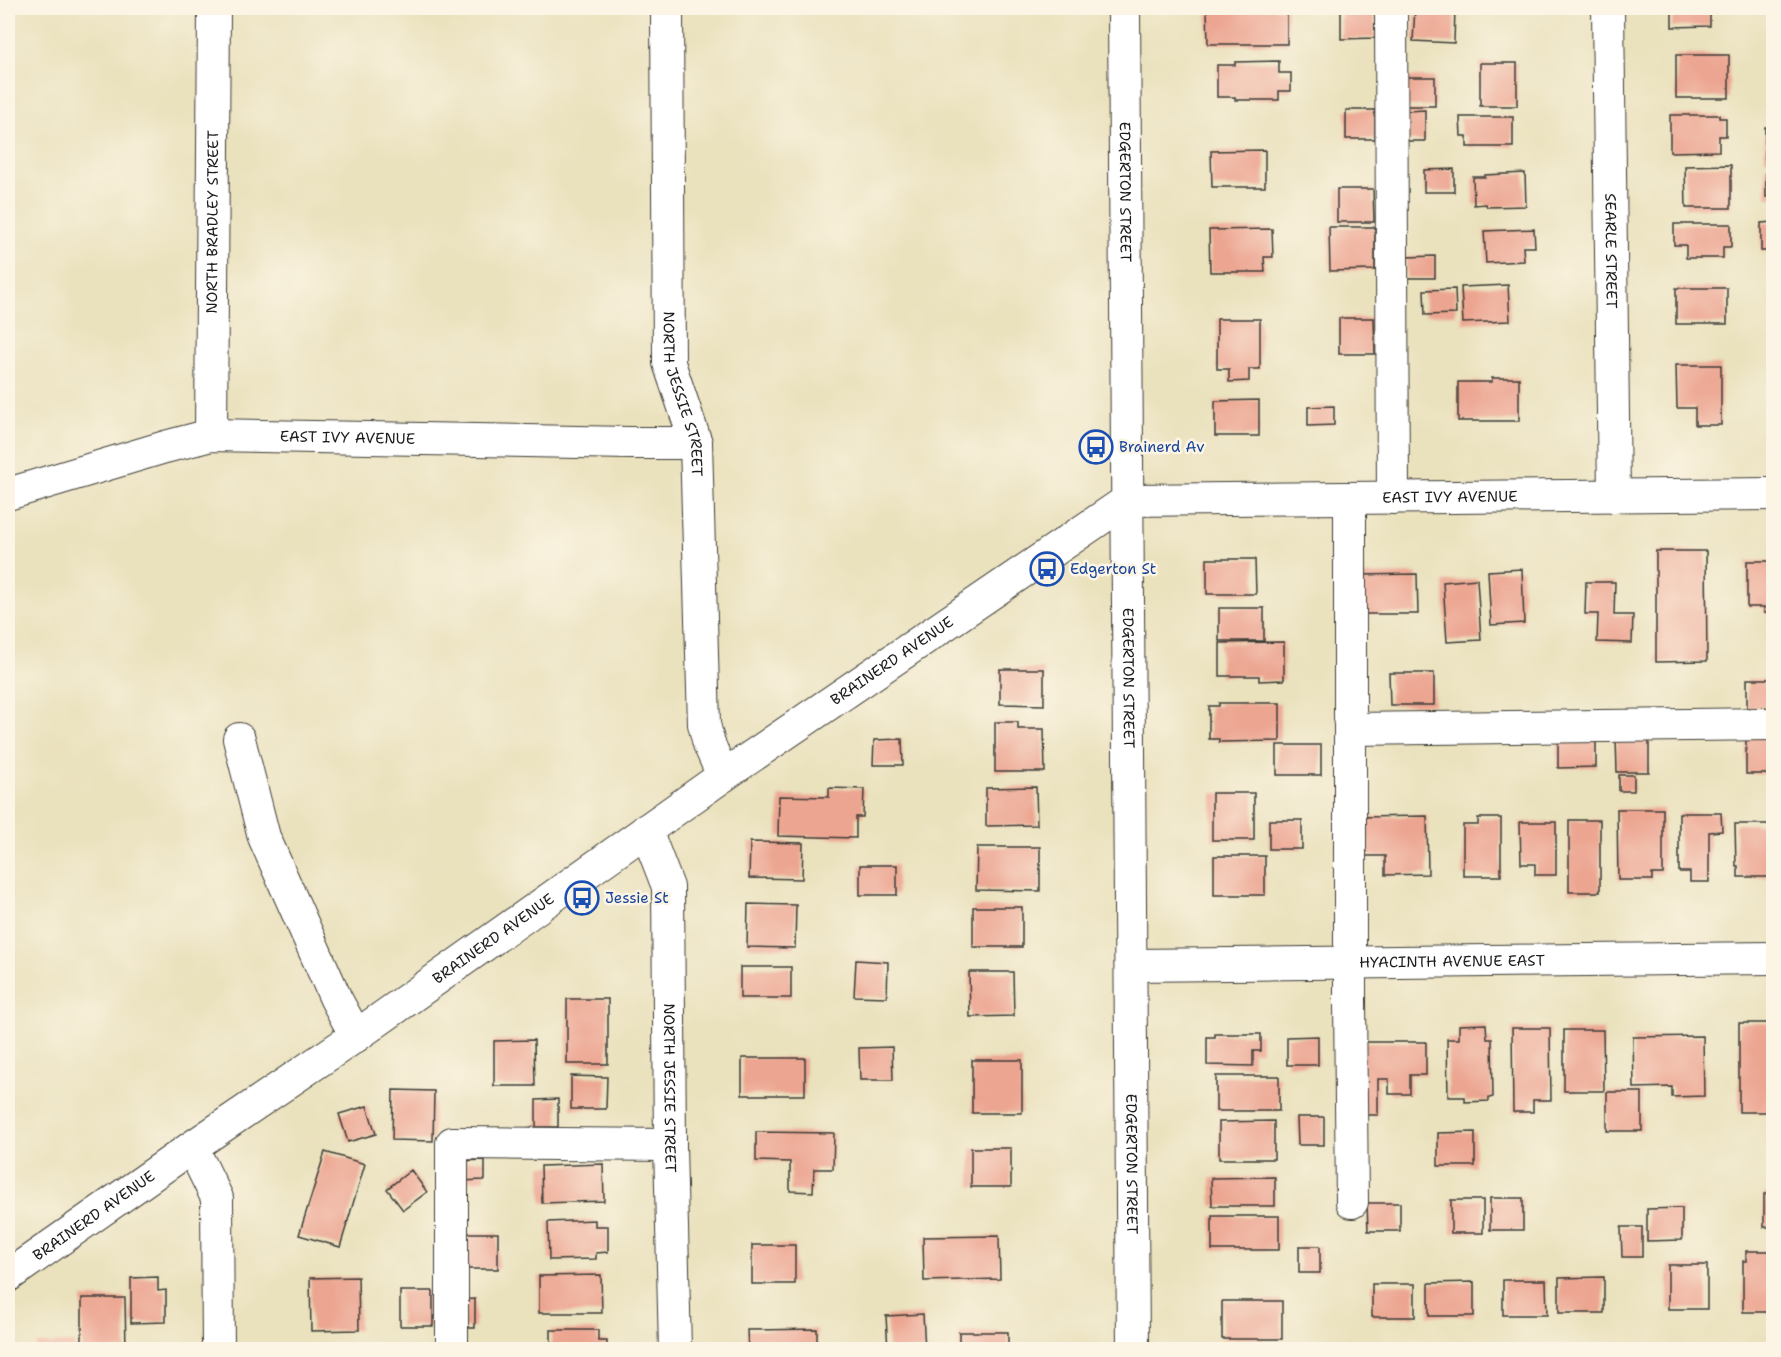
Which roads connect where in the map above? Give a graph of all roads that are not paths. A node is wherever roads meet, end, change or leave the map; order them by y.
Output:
1 (214, 8) edge
2 (667, 8) edge
3 (1124, 8) edge
4 (1391, 8) edge
5 (1608, 8) edge
6 (211, 435) junction
7 (696, 442) junction
8 (8, 494) edge
9 (1773, 494) edge
10 (1614, 496) junction
11 (1350, 498) junction
12 (1393, 498) junction
13 (1128, 500) junction
14 (1773, 724) edge
15 (1350, 729) junction
16 (239, 739) dead end
17 (723, 776) junction
18 (646, 830) junction
19 (1773, 958) edge
20 (1350, 963) junction
21 (1131, 965) junction
22 (356, 1036) junction
23 (670, 1145) junction
24 (192, 1147) junction
25 (1352, 1202) dead end
26 (8, 1276) edge
27 (218, 1350) edge
28 (452, 1350) edge
29 (675, 1350) edge
30 (1133, 1350) edge

1 - 6 street, NORTH BRADLEY STREET
2 - 7 street, NORTH JESSIE STREET
3 - 13 street, EDGERTON STREET
4 - 12 street
5 - 10 street, SEARLE STREET
6 - 7 street, EAST IVY AVENUE
6 - 8 street, EAST IVY AVENUE
7 - 17 street, NORTH JESSIE STREET
9 - 10 street, EAST IVY AVENUE
10 - 12 street, EAST IVY AVENUE
11 - 12 street, EAST IVY AVENUE
11 - 13 street, EAST IVY AVENUE
11 - 15 street
13 - 17 street, BRAINERD AVENUE
13 - 21 street, EDGERTON STREET
14 - 15 street
15 - 20 street
16 - 22 street
17 - 18 street, BRAINERD AVENUE
18 - 22 street, BRAINERD AVENUE
18 - 23 street, NORTH JESSIE STREET
19 - 20 street, HYACINTH AVENUE EAST
20 - 21 street, HYACINTH AVENUE EAST
20 - 25 street
21 - 30 street, EDGERTON STREET
22 - 24 street, BRAINERD AVENUE
23 - 28 street
23 - 29 street, NORTH JESSIE STREET
24 - 26 street, BRAINERD AVENUE
24 - 27 street

